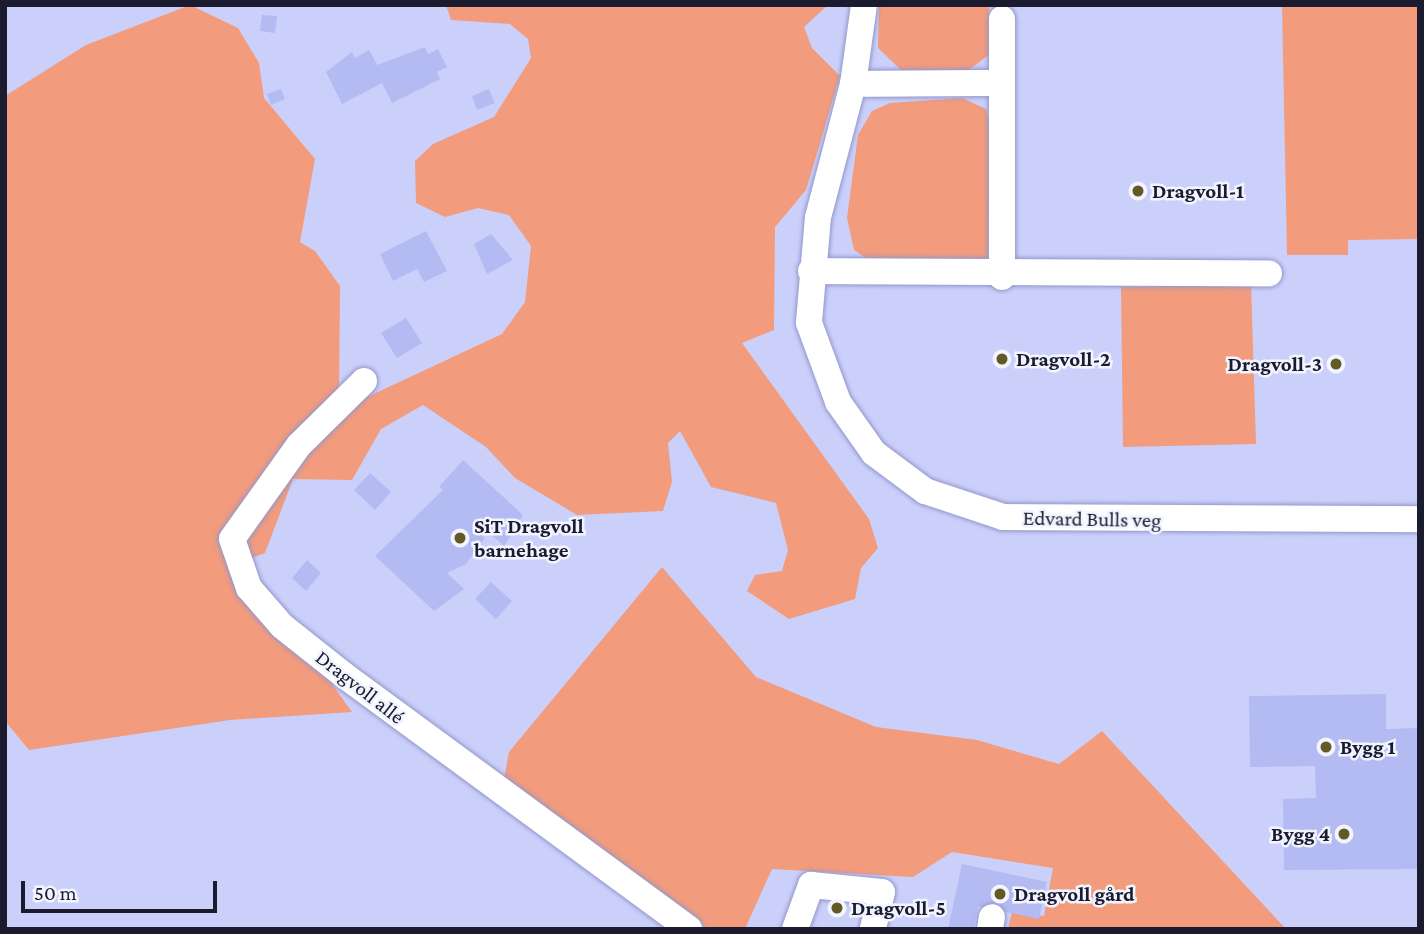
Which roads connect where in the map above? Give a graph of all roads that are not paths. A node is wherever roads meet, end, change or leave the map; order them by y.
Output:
1 (864, 5) edge
2 (1002, 19) dead end
3 (1002, 83) junction
4 (853, 84) junction
5 (811, 271) junction
6 (1269, 273) dead end
7 (1002, 277) junction
8 (364, 381) dead end
9 (1419, 519) edge
10 (689, 929) edge
11 (795, 929) edge
12 (873, 929) edge

1 - 4 street, Edvard Bulls veg
2 - 3 street
3 - 4 street
3 - 7 street
4 - 5 street, Edvard Bulls veg
5 - 7 street
5 - 9 street, Edvard Bulls veg
6 - 7 street
8 - 10 street, Dragvoll allé
11 - 12 street

